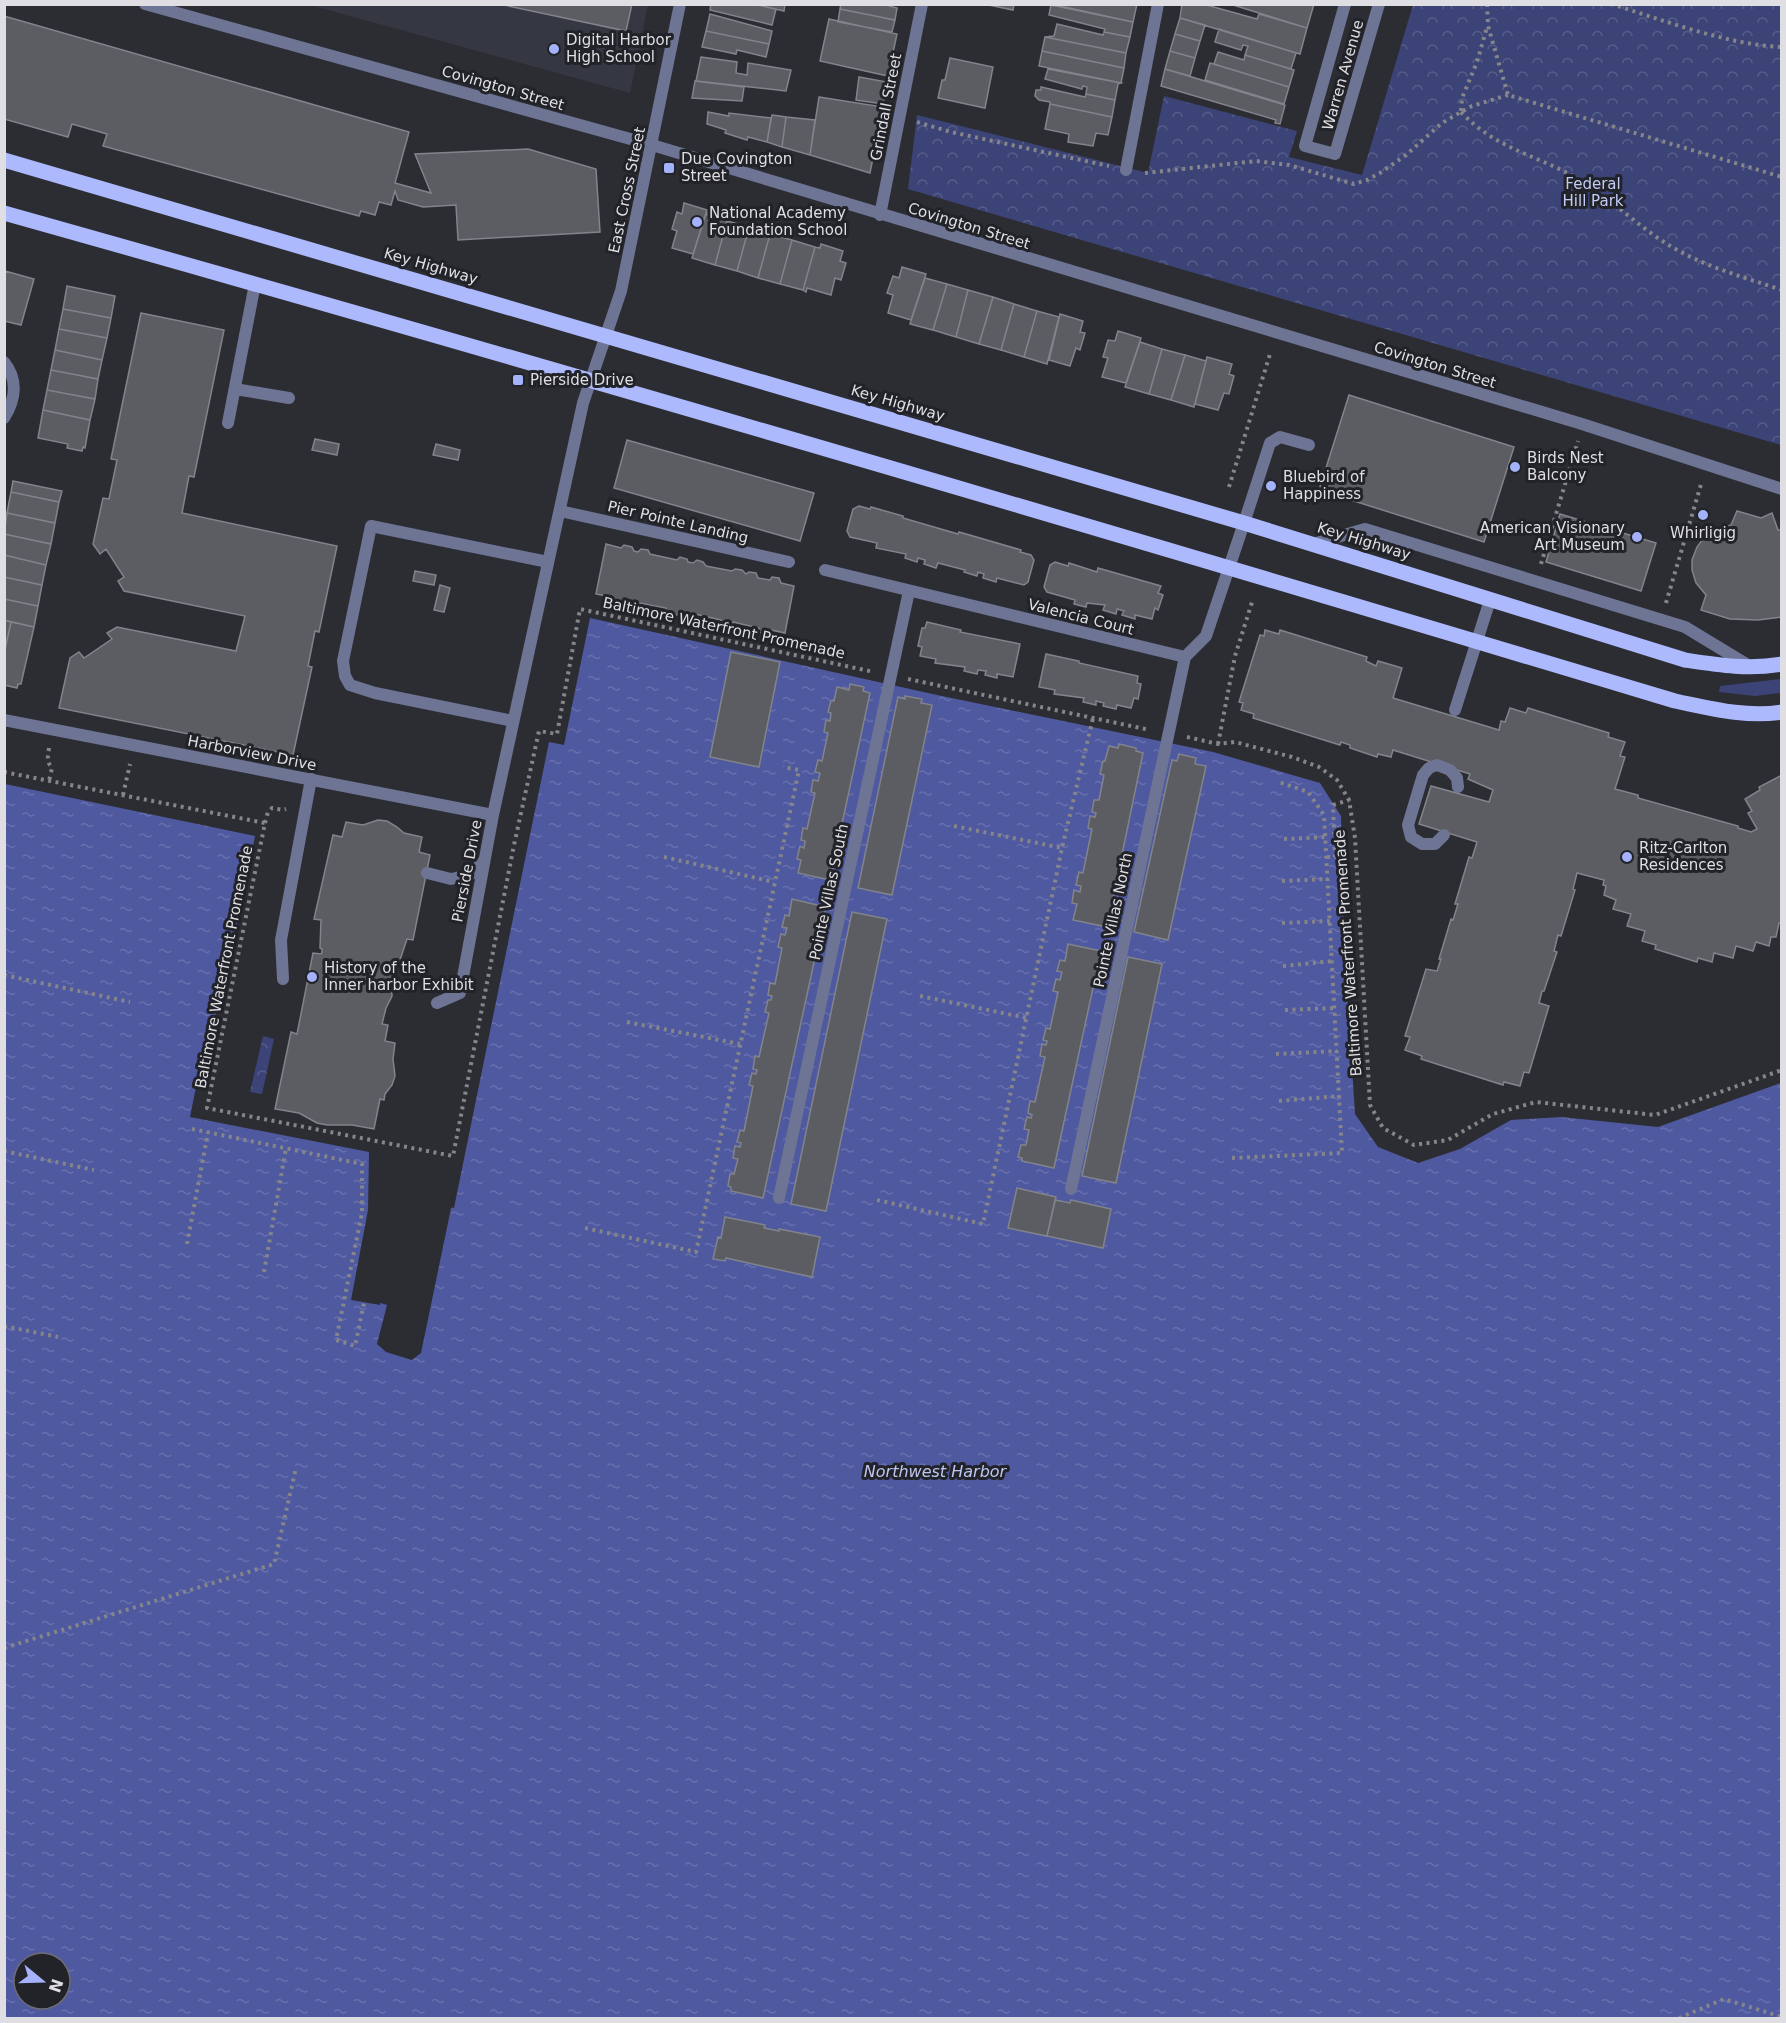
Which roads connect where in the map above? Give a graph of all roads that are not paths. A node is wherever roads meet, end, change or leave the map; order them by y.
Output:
1 (145, 4) edge
2 (680, 4) edge
3 (922, 4) edge
4 (1158, 4) edge
5 (1345, 4) edge
6 (1379, 4) edge
7 (651, 145) junction
8 (4, 160) edge
9 (1126, 170) dead end
10 (4, 213) edge
11 (880, 215) junction
12 (255, 284) junction
13 (606, 336) junction
14 (4, 362) edge
15 (591, 380) junction
16 (235, 389) junction
17 (289, 398) dead end
18 (4, 418) edge
19 (228, 423) dead end
20 (1309, 445) dead end
21 (1782, 489) edge
22 (560, 511) junction
23 (1244, 523) junction
24 (1313, 544) junction
25 (548, 562) junction
26 (789, 562) dead end
27 (1230, 567) junction
28 (825, 570) dead end
29 (909, 591) junction
30 (1490, 600) junction
31 (1477, 641) junction
32 (1185, 657) junction
33 (1782, 664) edge
34 (1752, 667) junction
35 (1455, 710) dead end
36 (1782, 712) edge
37 (4, 720) edge
38 (513, 721) junction
39 (311, 779) junction
40 (1458, 787) dead end
41 (493, 815) junction
42 (1444, 835) dead end
43 (484, 861) junction
44 (427, 873) dead end
45 (284, 979) dead end
46 (437, 1003) dead end
47 (1071, 1189) dead end
48 (779, 1198) dead end

1 - 7 street, Covington Street
2 - 7 street, East Cross Street
3 - 11 street, Grindall Street
4 - 9 street
5 - 6 street, Warren Avenue
7 - 11 street, Covington Street
7 - 13 street, East Cross Street
8 - 13 main road, Key Highway
10 - 12 main road
11 - 21 street, Covington Street
12 - 15 main road
12 - 16 street
13 - 15 street, East Cross Street
13 - 23 main road, Key Highway
14 - 18 street
15 - 22 street, Pierside Drive
15 - 27 main road
16 - 17 street
16 - 19 street
20 - 23 street
22 - 25 street, Pierside Drive
22 - 26 street, Pier Pointe Landing
23 - 24 main road, Key Highway
23 - 27 street
24 - 30 main road, Key Highway
24 - 34 street
25 - 38 street, Pierside Drive
25 - 38 street
27 - 31 main road
27 - 32 street
28 - 29 street, Valencia Court
29 - 32 street, Valencia Court
29 - 48 street, Pointe Villas South
30 - 31 street
30 - 34 main road, Key Highway
31 - 35 street
31 - 36 main road
32 - 47 street, Pointe Villas North
33 - 34 main road, Key Highway
37 - 39 street, Harborview Drive
38 - 41 street, Pierside Drive
39 - 41 street, Harborview Drive
39 - 45 street
40 - 42 street
41 - 43 street, Pierside Drive
43 - 44 street
43 - 46 street, Pierside Drive

